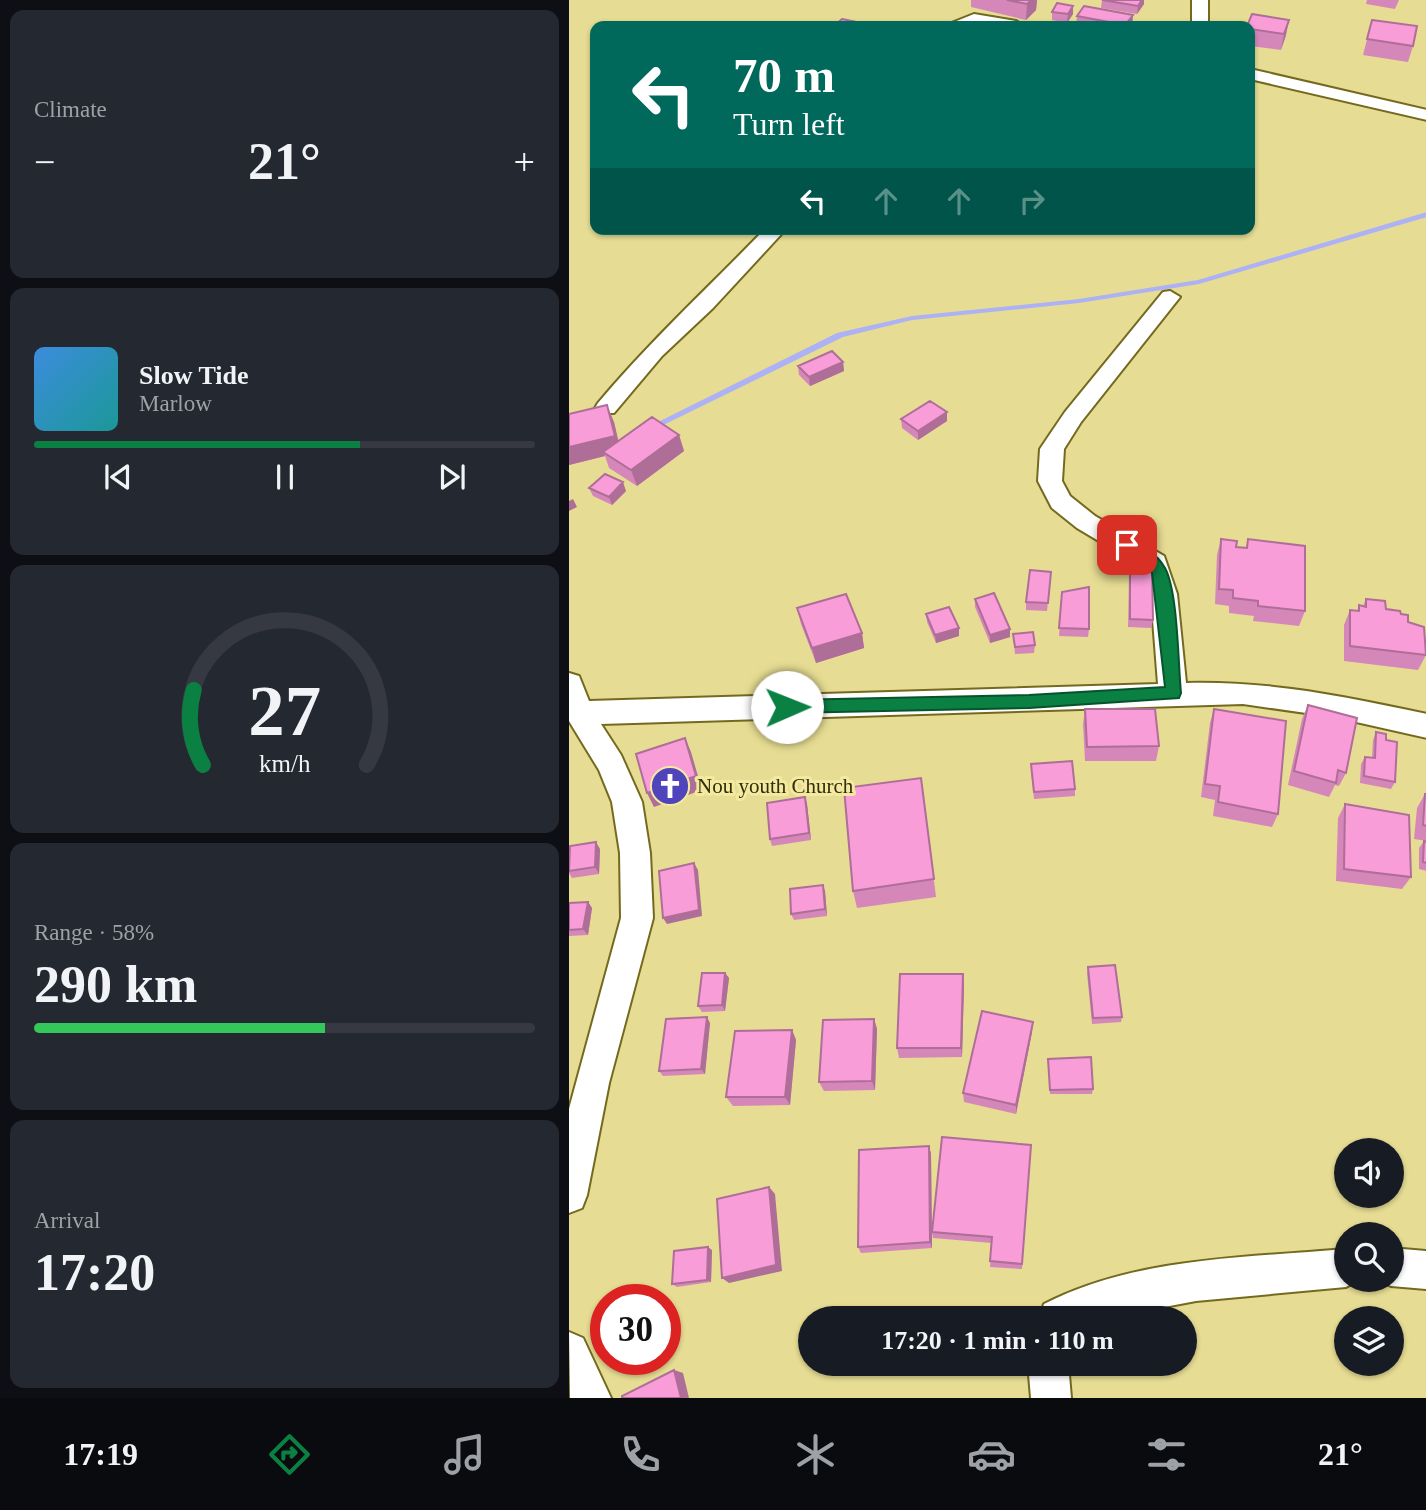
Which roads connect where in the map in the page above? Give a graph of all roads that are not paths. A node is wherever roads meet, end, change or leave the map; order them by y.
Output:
1 (1200, 0) edge
2 (968, 21) edge
3 (986, 21) edge
4 (1200, 21) edge
5 (1255, 75) edge
6 (1426, 115) edge
7 (769, 235) edge
8 (1170, 297) dead end
9 (606, 408) edge
10 (1173, 693) junction
11 (574, 698) edge
12 (1426, 726) edge
13 (569, 1195) edge
14 (1404, 1268) edge
15 (1334, 1269) edge
16 (1426, 1270) edge
17 (1077, 1306) edge
18 (569, 1352) edge
19 (1049, 1376) edge
20 (591, 1398) edge
21 (1051, 1398) edge

1 - 4 street
2 - 3 street
5 - 6 street
7 - 9 street
8 - 10 street
10 - 11 street
10 - 12 street
11 - 13 street
14 - 16 street
15 - 17 street
18 - 20 street
19 - 21 street

